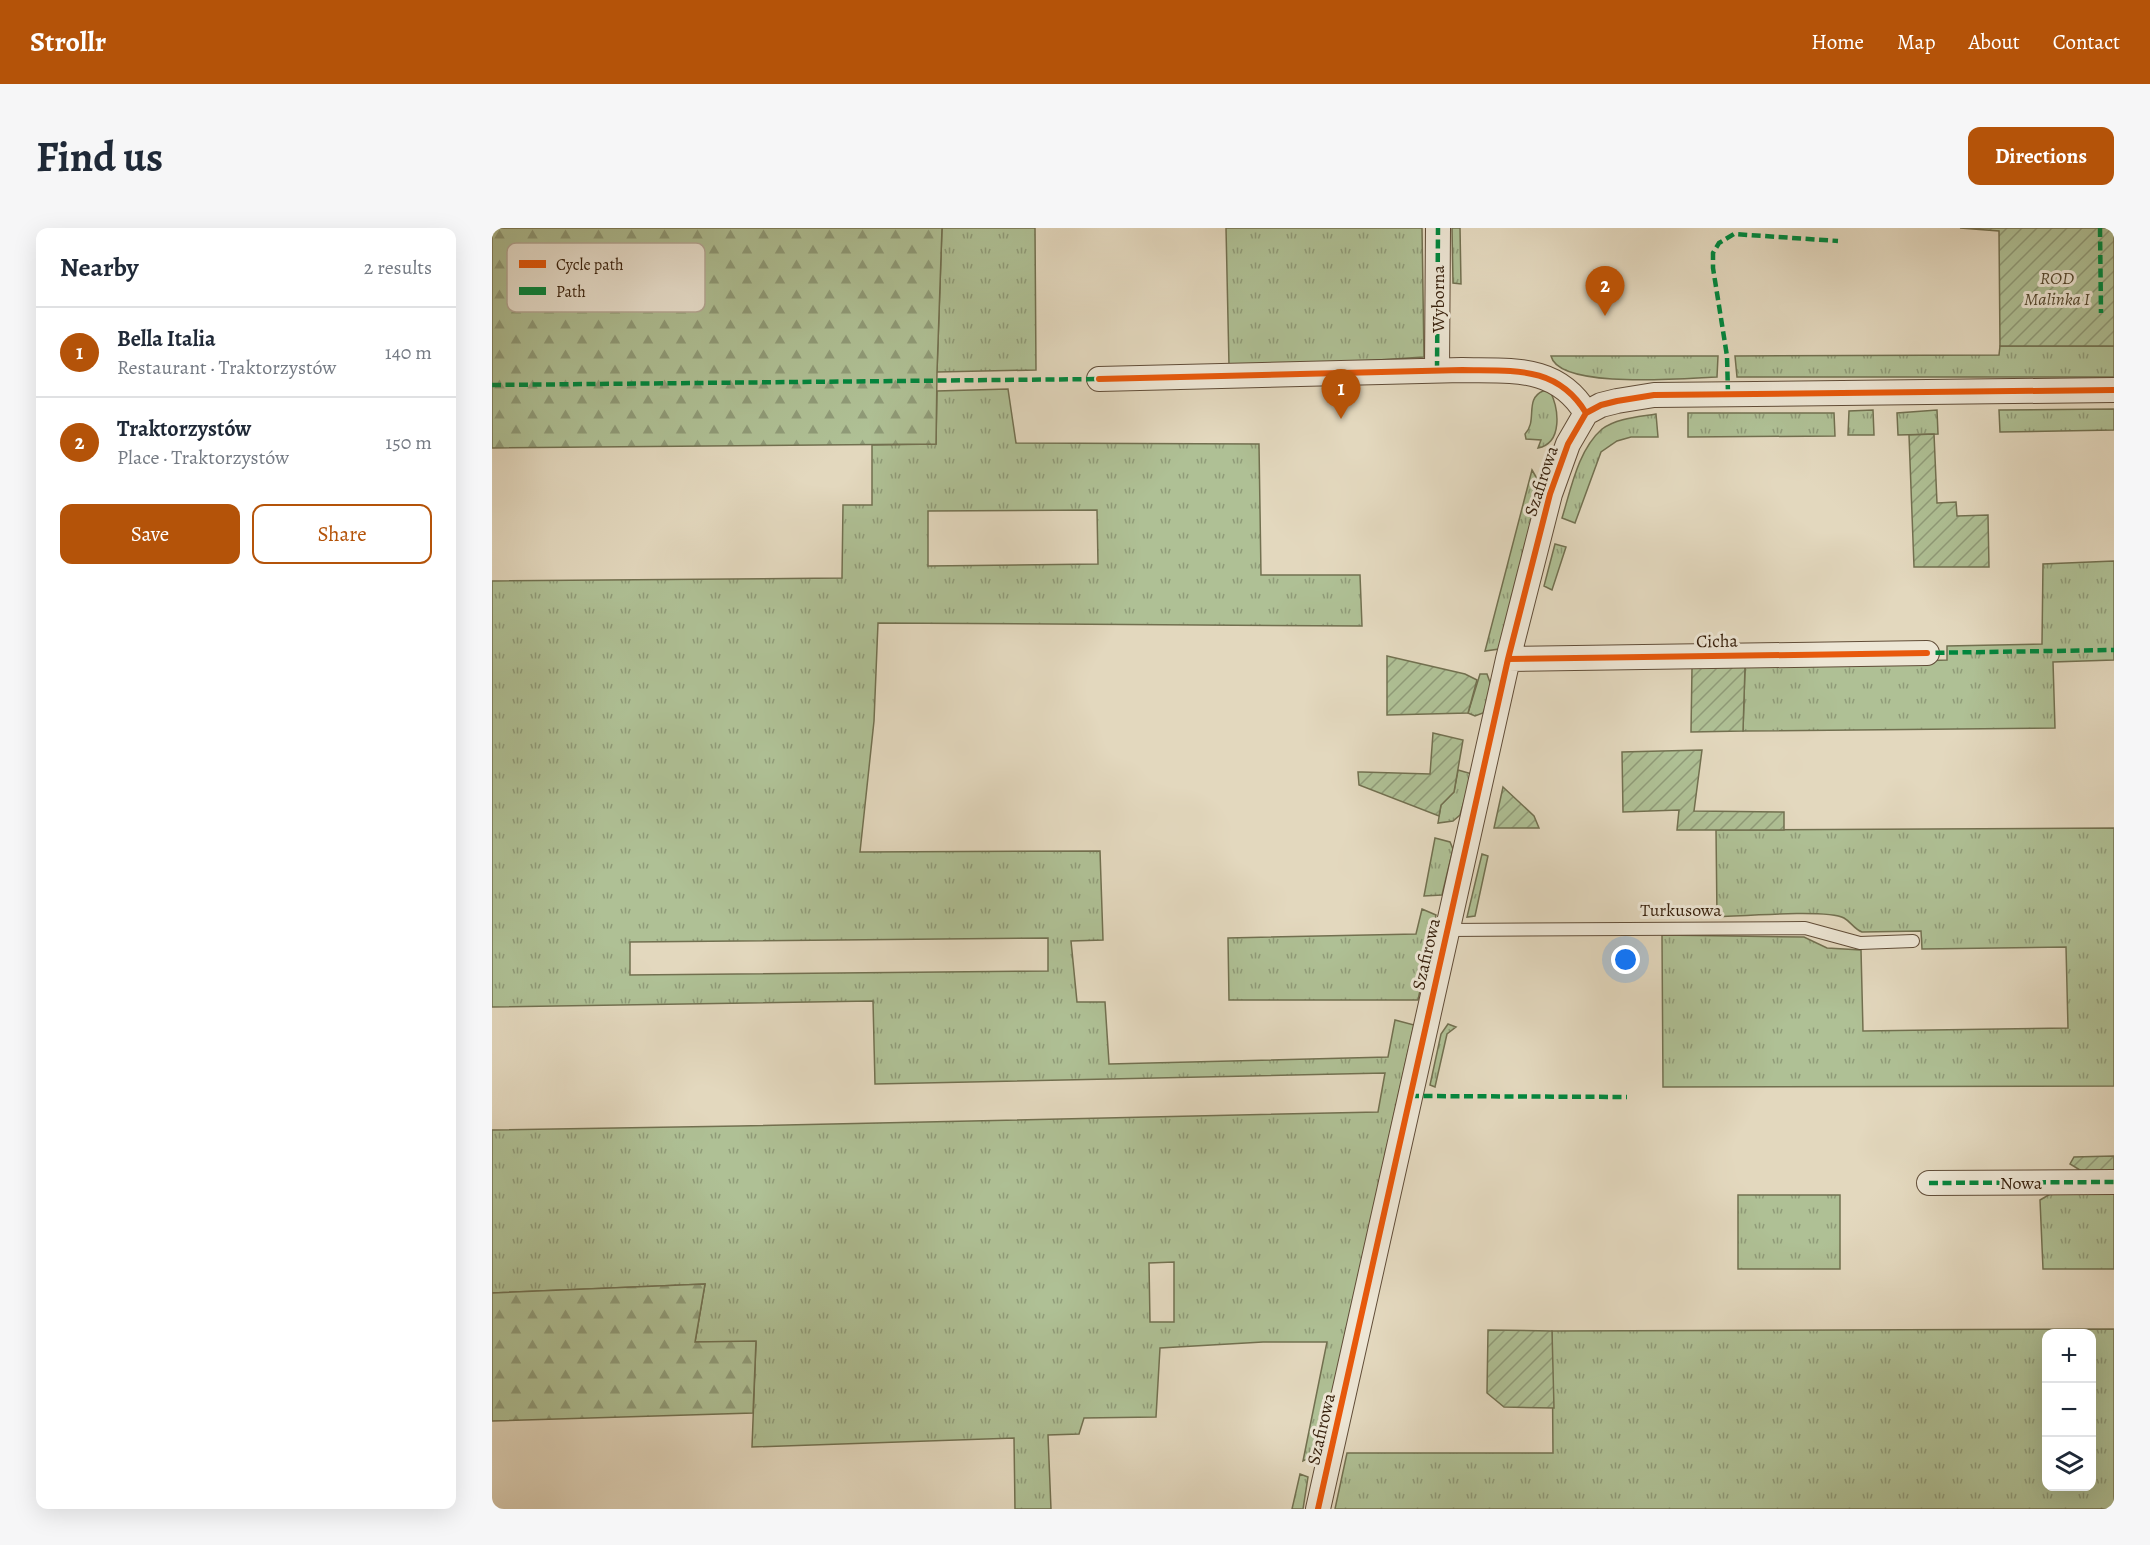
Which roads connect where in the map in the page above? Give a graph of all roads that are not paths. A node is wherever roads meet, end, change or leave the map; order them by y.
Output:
1 (1438, 228) edge
2 (1437, 370) junction
3 (1099, 379) dead end
4 (2114, 390) edge
5 (1586, 413) junction
6 (1927, 653) dead end
7 (1508, 659) junction
8 (1447, 930) junction
9 (1913, 941) dead end
10 (2114, 1182) edge
11 (1929, 1183) dead end
12 (1318, 1509) edge

1 - 2 street, Wyborna
2 - 3 street
2 - 5 street
4 - 5 street
5 - 7 street, Szafirowa
6 - 7 street, Cicha
7 - 8 street, Szafirowa
8 - 9 lane, Turkusowa
8 - 12 street, Szafirowa
10 - 11 street, Nowa

